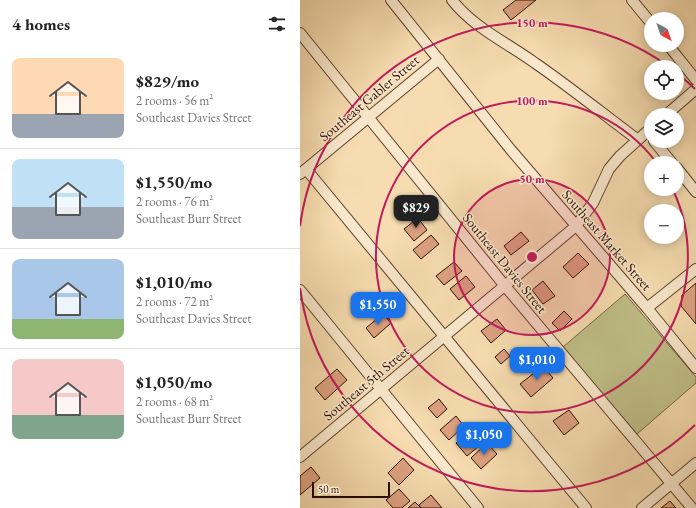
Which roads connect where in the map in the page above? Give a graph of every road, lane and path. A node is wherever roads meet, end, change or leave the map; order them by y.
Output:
1 (392, 0) edge
2 (452, 0) edge
3 (632, 0) edge
4 (644, 15) edge
5 (300, 33) edge
6 (674, 52) edge
7 (439, 59) junction
8 (696, 80) edge
9 (696, 89) edge
10 (674, 108) edge
11 (368, 117) junction
12 (644, 136) edge
13 (638, 140) junction
14 (660, 148) edge
15 (666, 156) edge
16 (303, 172) edge
17 (684, 177) edge
18 (696, 192) edge
19 (576, 226) junction
20 (696, 270) edge
21 (504, 286) junction
22 (300, 290) edge
23 (647, 308) junction
24 (444, 336) junction
25 (696, 368) edge
26 (381, 389) junction
27 (300, 457) edge
28 (696, 463) edge
29 (672, 483) junction
30 (478, 508) edge
31 (586, 508) edge
32 (642, 508) edge
33 (692, 508) edge

1 - 7 street, Southeast Market Street
2 - 13 street
3 - 4 street
5 - 11 street, Southeast Davies Street
6 - 8 street
7 - 11 street, Southeast Gabler Street
7 - 19 street, Southeast Market Street
9 - 10 street
11 - 16 street, Southeast Gabler Street
11 - 21 street, Southeast Davies Street
12 - 13 street, Southeast 5th Street
13 - 19 street, Southeast 5th Street
14 - 15 street
16 - 24 street
17 - 18 street
19 - 21 street, Southeast 5th Street
19 - 23 street, Southeast Market Street
20 - 23 street
21 - 24 street, Southeast 5th Street
21 - 29 street, Southeast Davies Street
22 - 26 street
23 - 25 street, Southeast Market Street
24 - 26 street, Southeast 5th Street
24 - 31 street
26 - 27 street, Southeast 5th Street
26 - 30 street
28 - 29 street
29 - 32 street
29 - 33 street, Southeast Davies Street

